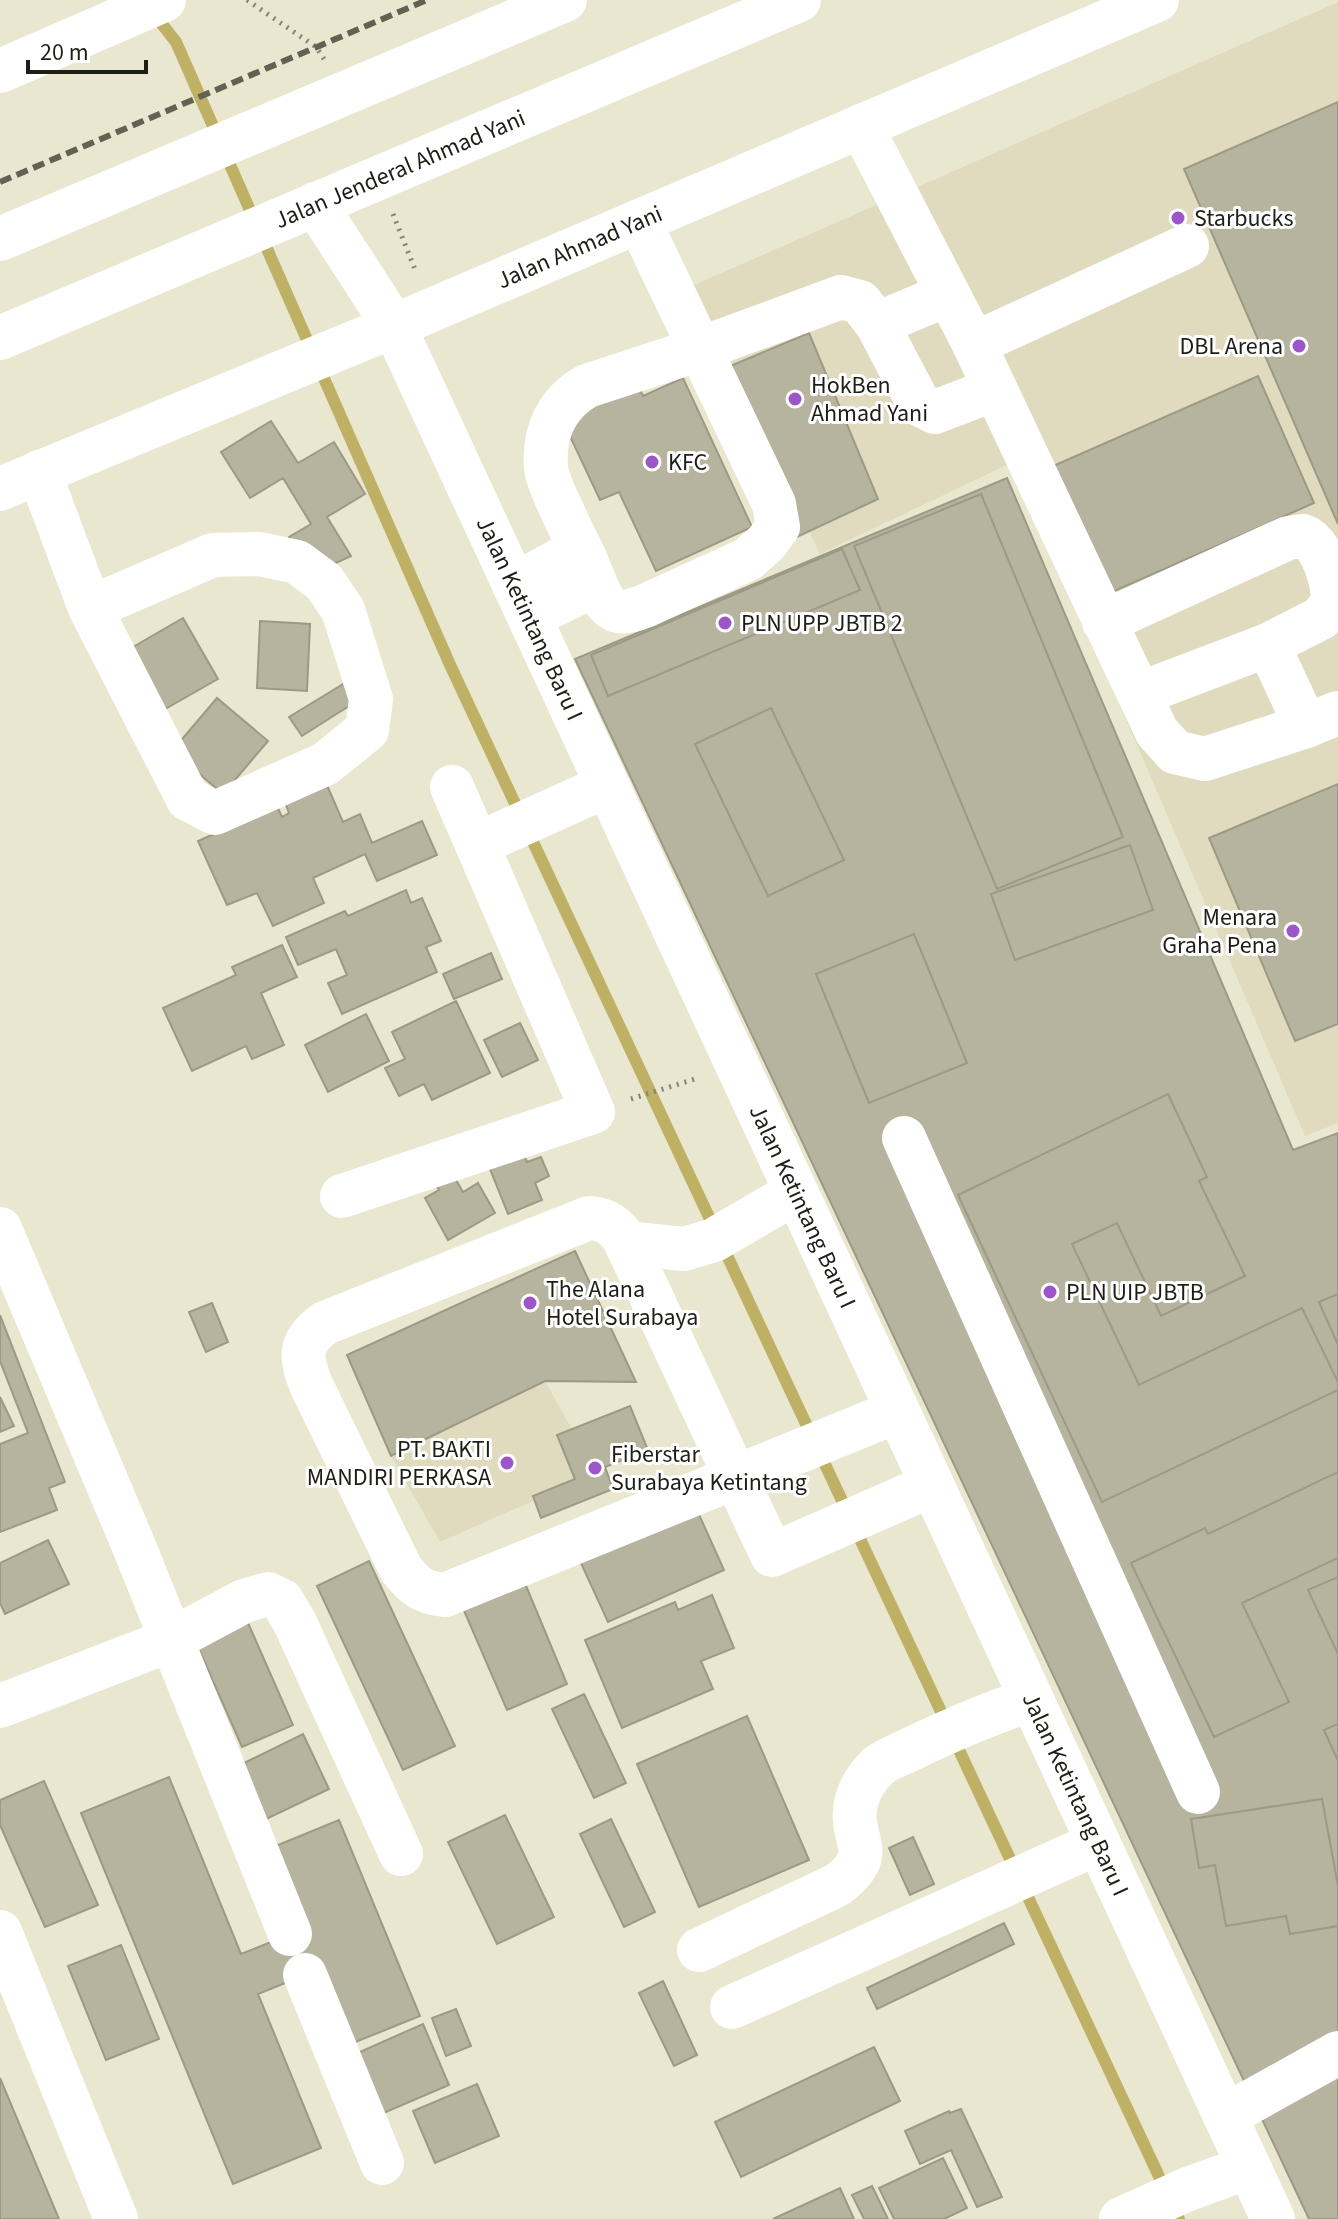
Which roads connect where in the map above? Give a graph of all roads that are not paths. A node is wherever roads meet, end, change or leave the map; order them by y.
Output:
1 (164, 0) edge
2 (565, 0) edge
3 (799, 0) edge
4 (1157, 0) edge
5 (0, 71) edge
6 (861, 126) junction
7 (310, 206) junction
8 (639, 221) junction
9 (0, 239) edge
10 (1187, 246) dead end
11 (946, 295) junction
12 (877, 324) junction
13 (394, 326) junction
14 (0, 338) edge
15 (974, 344) junction
16 (700, 349) junction
17 (995, 389) junction
18 (19, 480) edge
19 (587, 564) junction
20 (522, 601) junction
21 (90, 608) junction
22 (1104, 622) junction
23 (1268, 645) junction
24 (1139, 694) junction
25 (1322, 720) edge
26 (606, 786) junction
27 (452, 787) dead end
28 (493, 837) junction
29 (904, 1138) dead end
30 (796, 1192) junction
31 (342, 1196) dead end
32 (0, 1229) edge
33 (626, 1243) junction
34 (898, 1411) junction
35 (735, 1478) junction
36 (932, 1485) junction
37 (171, 1640) junction
38 (1031, 1700) junction
39 (0, 1706) edge
40 (1198, 1792) dead end
41 (1098, 1843) junction
42 (401, 1854) dead end
43 (0, 1932) edge
44 (290, 1934) dead end
45 (699, 1950) dead end
46 (305, 1975) dead end
47 (9, 1979) edge
48 (732, 2007) dead end
49 (1338, 2053) edge
50 (1225, 2116) junction
51 (382, 2163) dead end
52 (1249, 2167) junction
53 (1128, 2216) edge
54 (116, 2219) edge
55 (1273, 2219) edge

1 - 5 main road
2 - 9 main road
3 - 7 main road, Jalan Jenderal Ahmad Yani
4 - 6 main road, Jalan Ahmad Yani
6 - 8 main road, Jalan Ahmad Yani
6 - 11 main road
7 - 13 main road, Jalan Ketintang Baru I
7 - 14 main road, Jalan Jenderal Ahmad Yani
8 - 13 main road, Jalan Ahmad Yani
8 - 16 main road
10 - 15 main road
11 - 12 main road
11 - 15 main road
12 - 16 main road
12 - 17 main road
13 - 18 main road, Jalan Ahmad Yani
13 - 20 main road, Jalan Ketintang Baru I
15 - 17 main road
16 - 19 main road
16 - 19 main road
17 - 22 main road
18 - 21 main road
19 - 20 main road
20 - 26 main road, Jalan Ketintang Baru I
21 - 21 main road
22 - 23 main road
22 - 24 main road
23 - 24 main road
23 - 25 main road
24 - 25 main road
26 - 28 main road
26 - 30 main road, Jalan Ketintang Baru I
27 - 28 main road
28 - 31 main road
29 - 40 main road
30 - 33 main road
30 - 34 main road, Jalan Ketintang Baru I
32 - 37 main road
33 - 35 main road
33 - 35 main road
34 - 35 main road
34 - 36 main road, Jalan Ketintang Baru I
35 - 36 main road
36 - 38 main road, Jalan Ketintang Baru I
37 - 39 main road
37 - 42 main road
37 - 44 main road
38 - 41 main road, Jalan Ketintang Baru I
38 - 45 main road
41 - 48 main road
41 - 50 main road, Jalan Ketintang Baru I
43 - 47 main road
46 - 51 main road
47 - 54 main road
49 - 50 main road
50 - 52 main road, Jalan Ketintang Baru I
52 - 53 main road
52 - 55 main road, Jalan Ketintang Baru I

